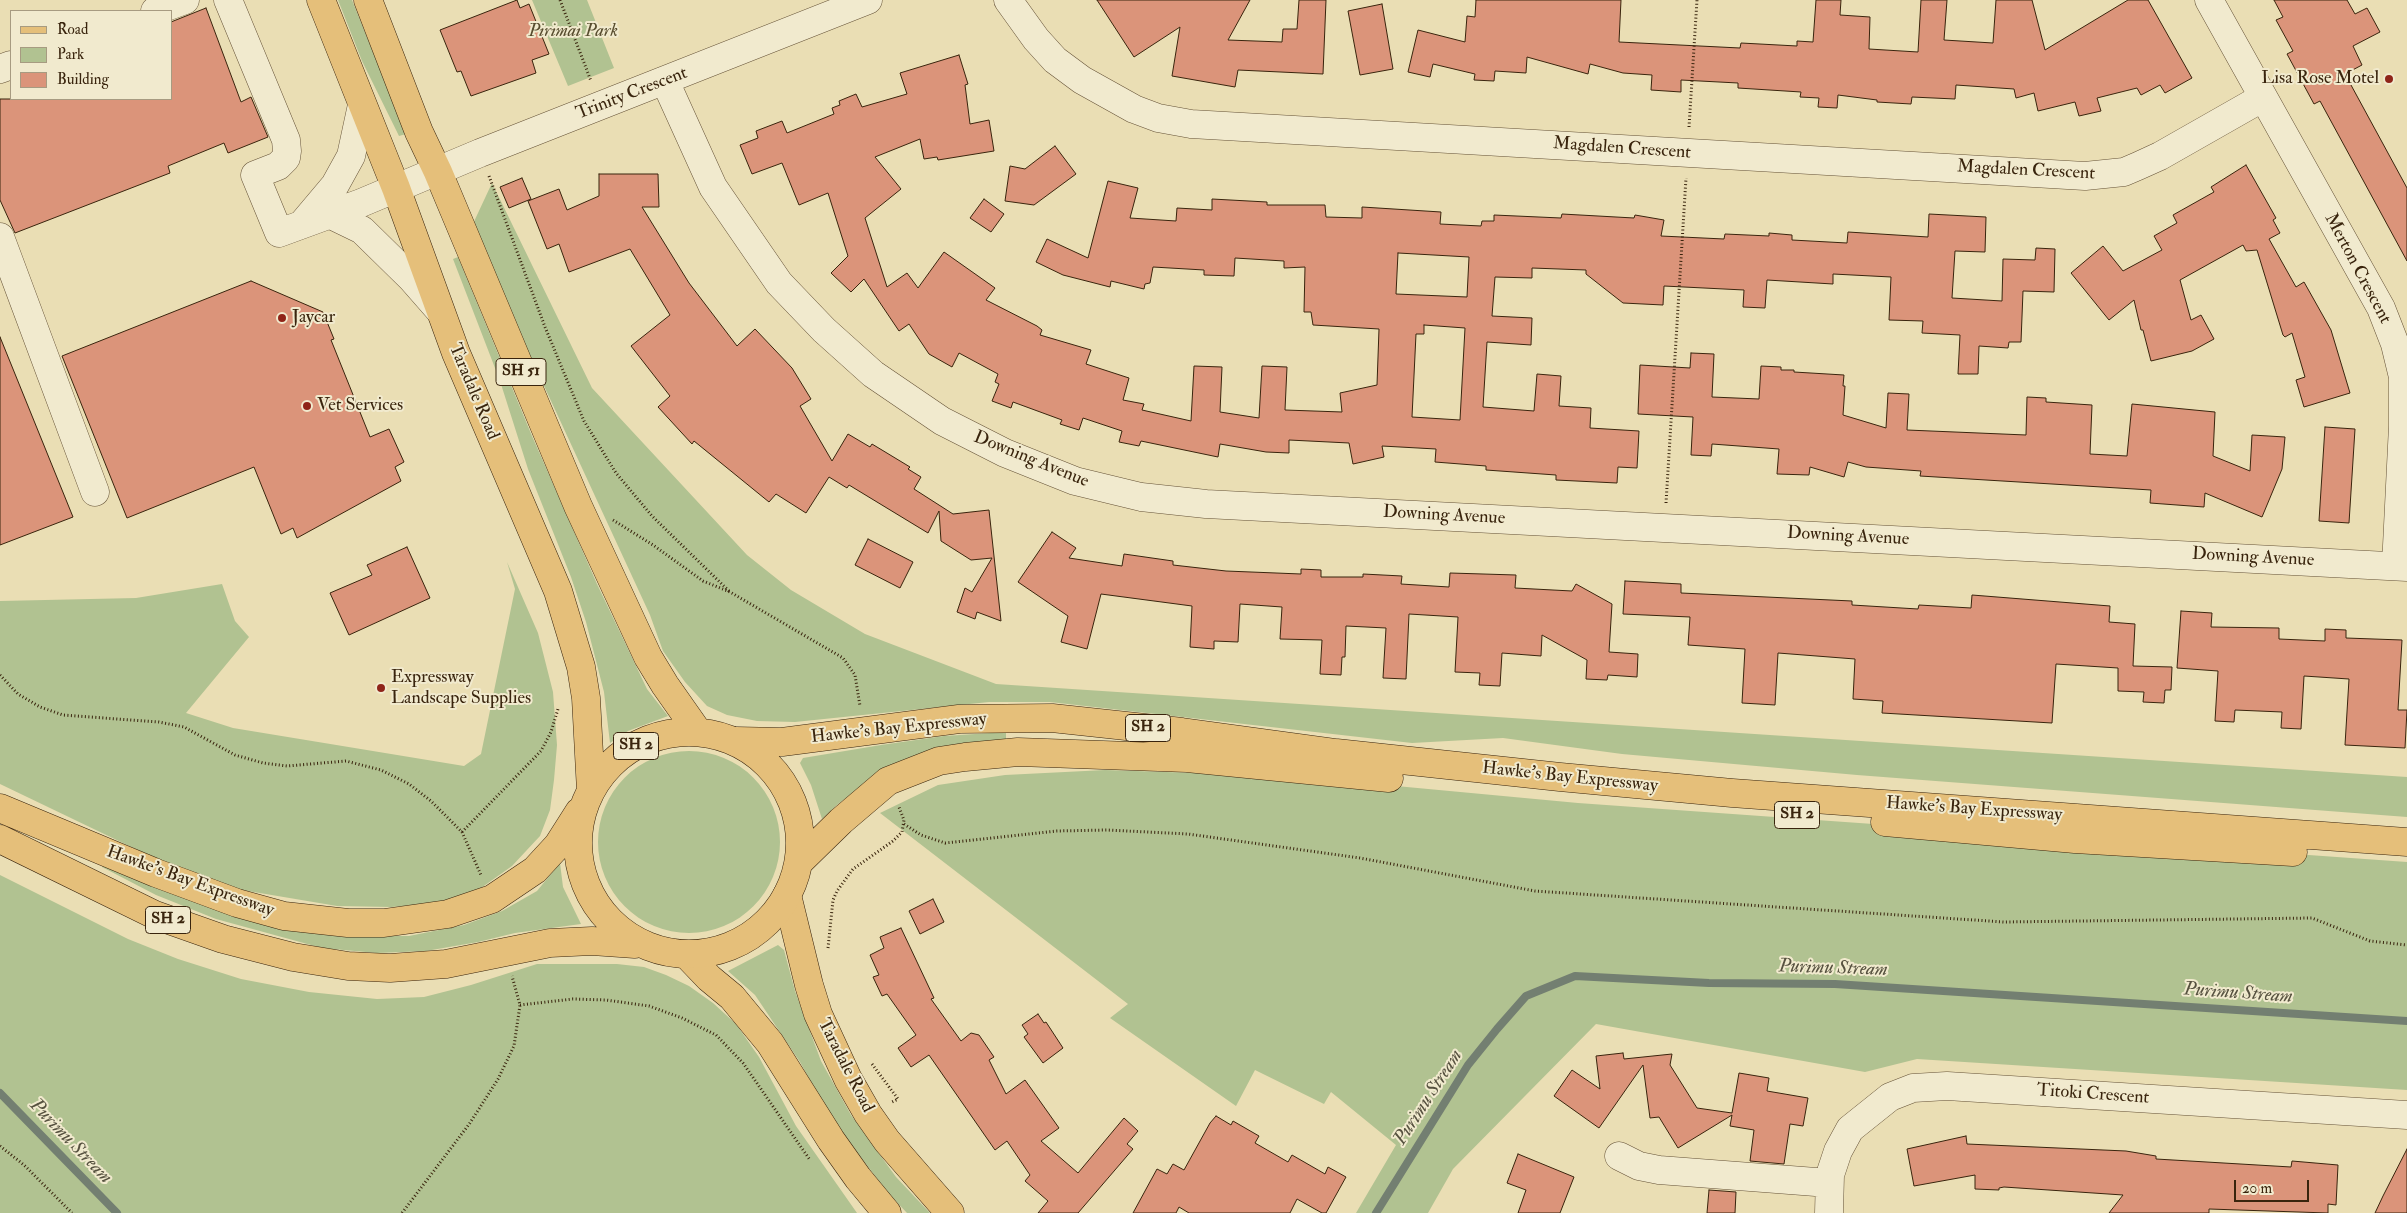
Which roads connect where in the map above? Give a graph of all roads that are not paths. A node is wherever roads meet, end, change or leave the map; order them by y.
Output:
1 (185, 0) edge
2 (228, 0) edge
3 (321, 0) edge
4 (368, 0) edge
5 (868, 0) edge
6 (1008, 0) edge
7 (2209, 0) edge
8 (158, 10) edge
9 (665, 81) junction
10 (2262, 98) junction
11 (362, 105) junction
12 (438, 172) junction
13 (396, 188) junction
14 (330, 214) junction
15 (300, 226) junction
16 (0, 237) edge
17 (440, 311) junction
18 (95, 492) dead end
19 (2402, 566) edge
20 (698, 732) junction
21 (736, 741) junction
22 (587, 798) junction
23 (0, 808) edge
24 (0, 839) edge
25 (2407, 842) edge
26 (2407, 859) edge
27 (799, 862) junction
28 (788, 895) junction
29 (635, 944) junction
30 (687, 955) junction
31 (2407, 1115) edge
32 (1619, 1156) dead end
33 (1829, 1183) junction
34 (887, 1213) edge
35 (950, 1213) edge
36 (1830, 1213) edge

1 - 8 street
2 - 15 street, Trinity Crescent
3 - 11 main road, Taradale Road / SH 51
4 - 12 main road, SH 51
5 - 9 street, Trinity Crescent
6 - 10 street, Magdalen Crescent
7 - 10 street, Merton Crescent
9 - 12 street, Trinity Crescent
9 - 19 street, Downing Avenue
10 - 19 street, Merton Crescent
11 - 13 main road, Taradale Road / SH 51
11 - 15 street
12 - 13 street, Trinity Crescent
12 - 20 main road, SH 51
13 - 14 street, Trinity Crescent
13 - 17 main road, Taradale Road / SH 51
14 - 15 street, Trinity Crescent
14 - 17 street
16 - 18 street
17 - 22 main road, Taradale Road / SH 51
20 - 21 main road, SH 2
20 - 22 main road, SH 2
21 - 25 main road, Hawke's Bay Expressway / SH 2
21 - 27 main road
22 - 23 main road, Hawke's Bay Expressway / SH 2
22 - 29 main road, Taradale Road
24 - 29 main road, Hawke's Bay Expressway / SH 2
26 - 27 main road, Hawke's Bay Expressway / SH 2
27 - 28 main road, SH 2
28 - 30 main road, SH 2
28 - 35 main road, Taradale Road
29 - 30 main road, SH 2
30 - 34 main road
31 - 33 street, Titoki Crescent
32 - 33 street
33 - 36 street, Titoki Crescent

